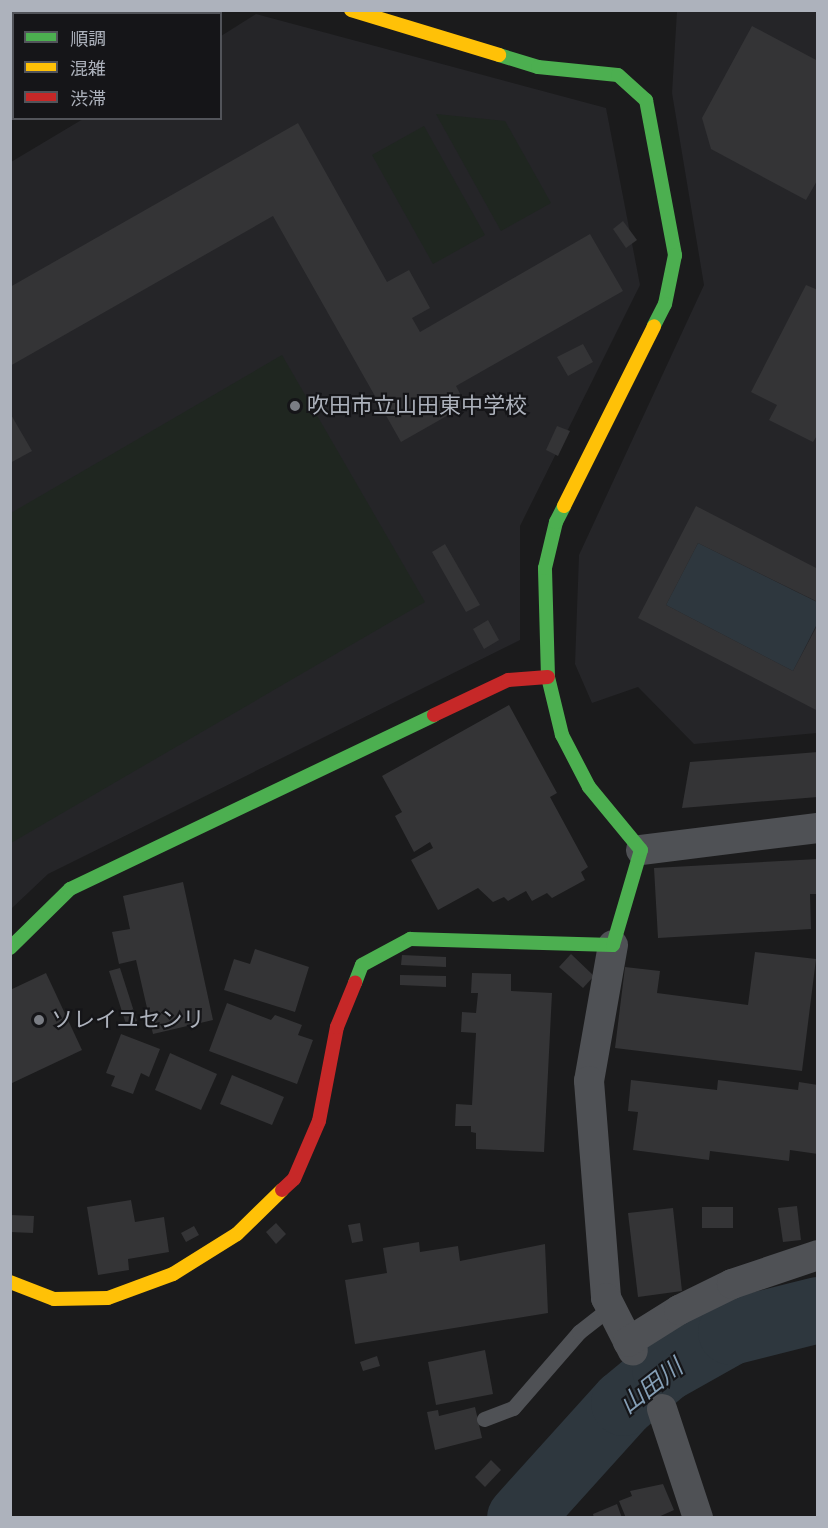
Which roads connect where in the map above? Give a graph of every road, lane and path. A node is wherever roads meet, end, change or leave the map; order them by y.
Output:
1 (351, 10) edge
2 (548, 677) junction
3 (818, 828) edge
4 (641, 850) junction
5 (613, 945) junction
6 (10, 948) edge
7 (818, 1255) edge
8 (10, 1282) edge
9 (610, 1307) junction
10 (662, 1409) dead end
11 (484, 1419) dead end
12 (698, 1518) edge

1 - 2 street
2 - 4 street
2 - 6 street
3 - 4 street
4 - 5 street
5 - 8 street
5 - 9 street
7 - 9 street
9 - 11 lane
10 - 12 street

